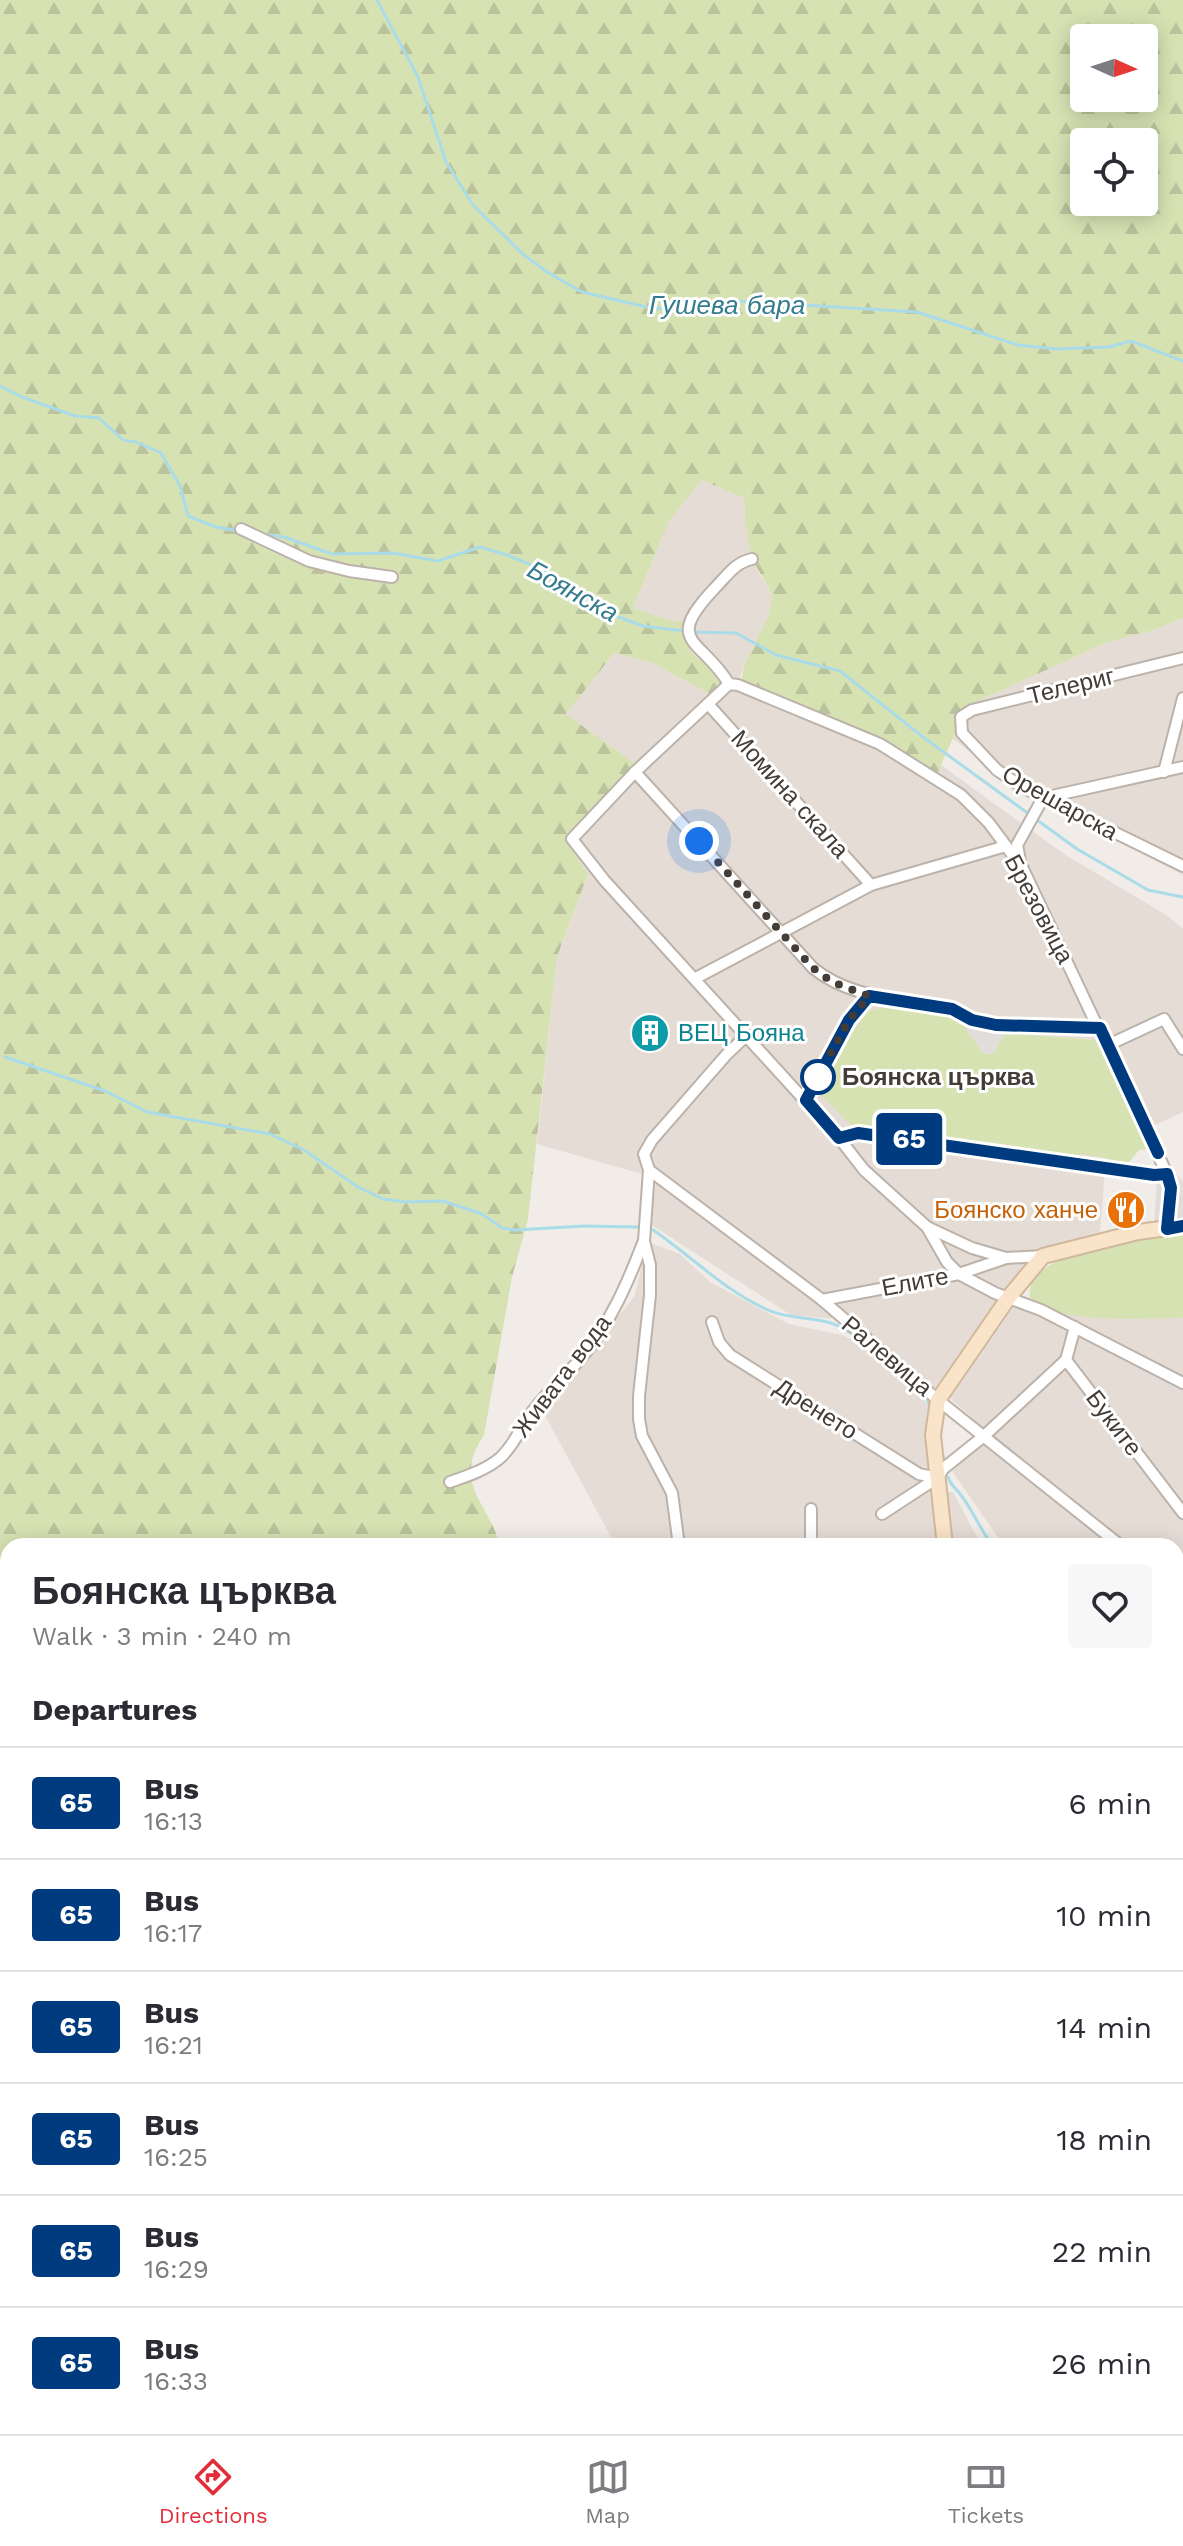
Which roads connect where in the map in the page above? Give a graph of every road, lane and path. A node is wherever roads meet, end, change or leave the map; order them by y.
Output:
1 (241, 529) dead end
2 (752, 559) dead end
3 (392, 577) dead end
4 (1183, 658) edge
5 (729, 684) junction
6 (1183, 698) edge
7 (708, 704) junction
8 (961, 717) joint
9 (1183, 767) edge
10 (635, 772) junction
11 (1164, 772) junction
12 (1043, 798) junction
13 (1006, 846) junction
14 (1183, 866) edge
15 (1023, 869) junction
16 (871, 885) junction
17 (783, 933) junction
18 (696, 978) junction
19 (869, 996) junction
20 (1100, 1028) junction
21 (747, 1035) junction
22 (1108, 1045) junction
23 (1183, 1049) edge
24 (806, 1100) junction
25 (839, 1138) junction
26 (649, 1170) junction
27 (1167, 1174) junction
28 (1183, 1226) edge
29 (927, 1227) junction
30 (1167, 1229) junction
31 (644, 1241) junction
32 (1043, 1256) junction
33 (1006, 1258) junction
34 (959, 1274) junction
35 (1009, 1297) junction
36 (822, 1300) junction
37 (712, 1322) dead end
38 (1075, 1327) junction
39 (1066, 1360) junction
40 (1183, 1383) edge
41 (938, 1400) junction
42 (984, 1436) junction
43 (937, 1478) junction
44 (450, 1482) dead end
45 (1181, 1508) edge
46 (811, 1509) dead end
47 (882, 1514) dead end
48 (678, 1538) edge
49 (811, 1538) edge
50 (944, 1538) edge
51 (1111, 1538) edge

1 - 3 street
2 - 5 street
4 - 8 street, Телериг
5 - 7 street
5 - 13 street, Брезовица
6 - 11 street
7 - 10 street
7 - 16 street, Момина скала
8 - 12 street, Орешарска
9 - 11 street
10 - 17 street
10 - 18 street
11 - 12 street
12 - 14 street, Орешарска
12 - 15 street
13 - 15 street, Брезовица
13 - 16 street
15 - 20 street, Брезовица
16 - 17 street
17 - 18 street
17 - 19 street
18 - 21 street
19 - 20 street
19 - 24 street
20 - 22 street, Брезовица
21 - 24 street
21 - 26 street
22 - 23 street
22 - 27 street, Брезовица
24 - 25 street
25 - 27 street
25 - 29 street
26 - 31 street
26 - 36 street, Ралевица
27 - 30 street, Брезовица
28 - 30 main road
29 - 33 street
29 - 34 street
30 - 32 main road
31 - 44 street, Живата вода
31 - 48 street
32 - 33 street
32 - 35 main road
33 - 34 street, Елите
34 - 35 street
34 - 36 street, Елите
35 - 38 street
35 - 41 main road
36 - 41 street, Ралевица
37 - 43 street, Дренето
38 - 39 street
38 - 40 street
39 - 42 street
39 - 45 street, Буките
41 - 42 street, Ралевица
41 - 43 main road
42 - 43 street
42 - 51 street, Ралевица
43 - 47 street
43 - 50 main road
46 - 49 street

